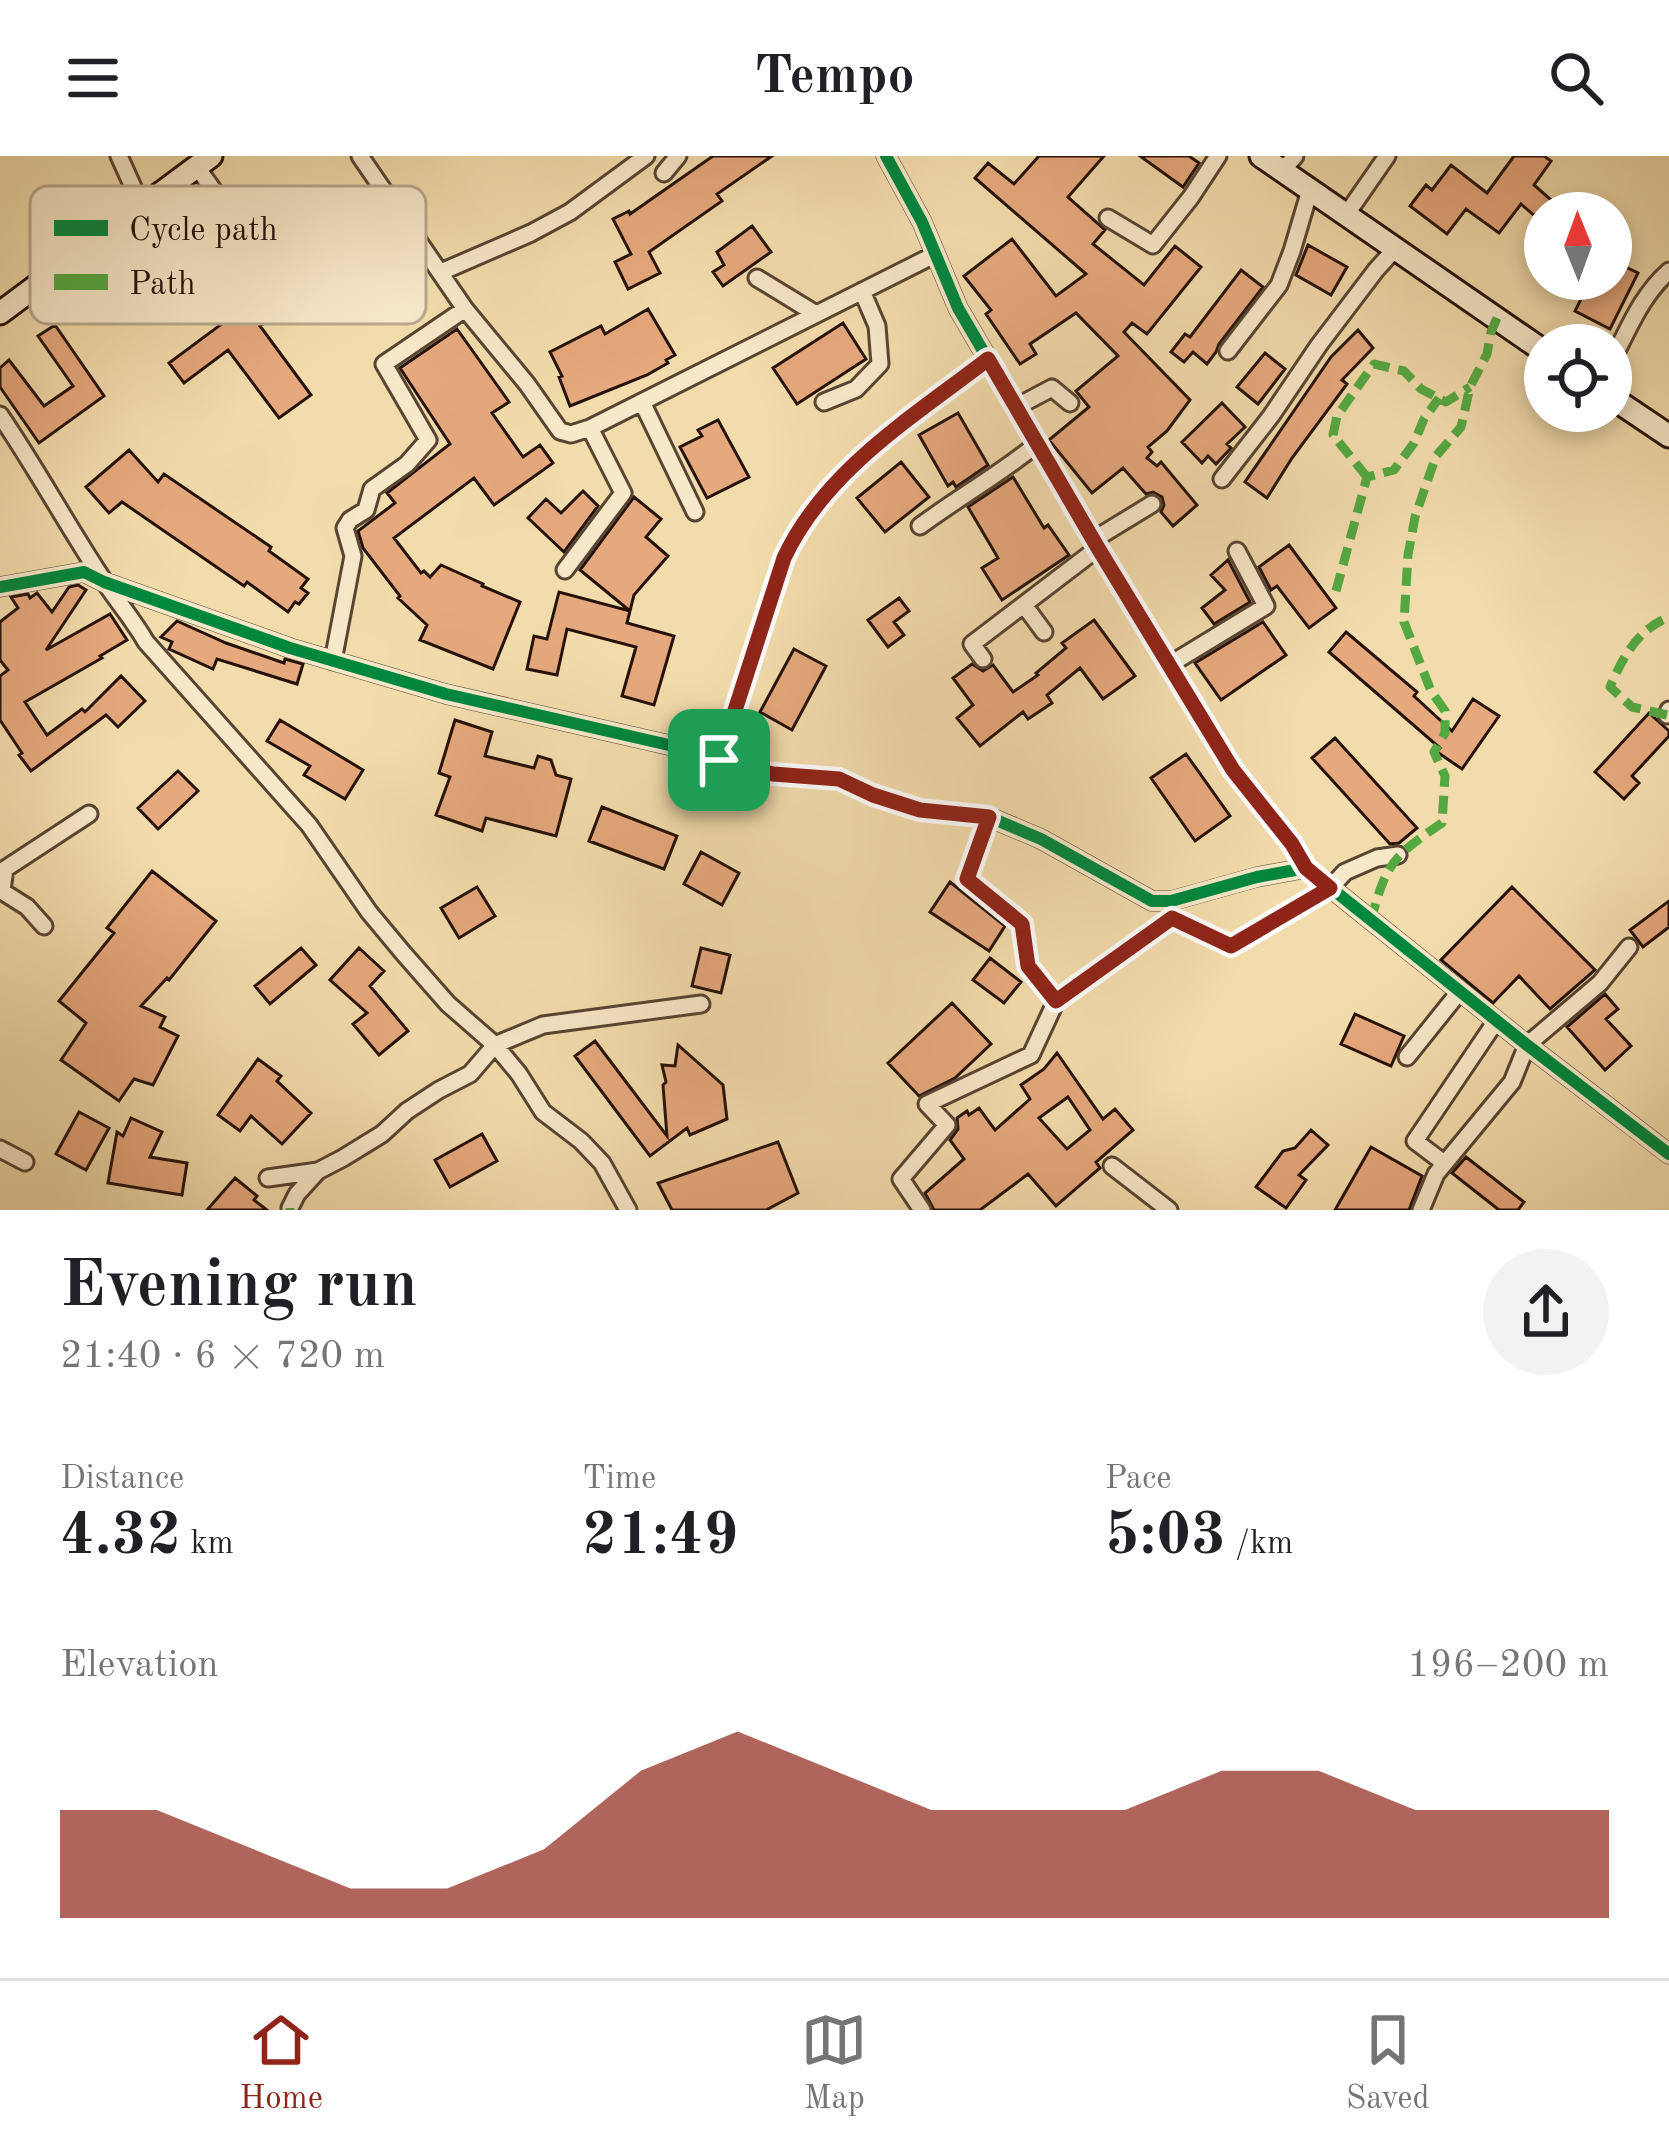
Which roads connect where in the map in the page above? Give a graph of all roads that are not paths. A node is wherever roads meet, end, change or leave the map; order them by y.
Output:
1 (119, 156) edge
2 (360, 156) edge
3 (646, 156) edge
4 (678, 156) edge
5 (886, 156) edge
6 (1218, 156) edge
7 (1261, 156) edge
8 (1387, 156) edge
9 (204, 161) edge
10 (1288, 164) edge
11 (664, 173) dead end
12 (132, 186) edge
13 (171, 186) edge
14 (381, 186) edge
15 (1310, 190) junction
16 (1346, 215) junction
17 (1108, 218) dead end
18 (1396, 249) junction
19 (426, 251) edge
20 (934, 255) junction
21 (1669, 271) edge
22 (441, 272) junction
23 (757, 278) dead end
24 (30, 291) edge
25 (862, 291) junction
26 (465, 309) junction
27 (0, 313) edge
28 (816, 314) junction
29 (1629, 324) edge
30 (1524, 337) edge
31 (1228, 351) dead end
32 (988, 359) junction
33 (642, 402) junction
34 (824, 402) dead end
35 (1070, 403) dead end
36 (1016, 407) junction
37 (1632, 411) edge
38 (0, 415) edge
39 (590, 428) junction
40 (1669, 436) edge
41 (1037, 444) junction
42 (1222, 479) dead end
43 (1151, 504) dead end
44 (695, 512) dead end
45 (920, 526) dead end
46 (1095, 544) junction
47 (1237, 551) dead end
48 (565, 570) dead end
49 (104, 582) junction
50 (0, 586) edge
51 (1024, 605) junction
52 (1044, 632) dead end
53 (983, 659) dead end
54 (333, 661) junction
55 (1169, 665) junction
56 (719, 760) junction
57 (89, 814) dead end
58 (989, 817) junction
59 (1398, 855) dead end
60 (1306, 868) junction
61 (1330, 888) junction
62 (1, 890) edge
63 (44, 926) dead end
64 (1629, 947) dead end
65 (1460, 991) junction
66 (1056, 1001) junction
67 (701, 1004) dead end
68 (1496, 1021) junction
69 (496, 1045) junction
70 (1527, 1045) junction
71 (1408, 1057) dead end
72 (0, 1149) edge
73 (1669, 1154) edge
74 (25, 1162) dead end
75 (1444, 1163) junction
76 (1112, 1166) dead end
77 (318, 1171) junction
78 (268, 1178) dead end
79 (290, 1208) edge
80 (628, 1210) edge
81 (922, 1210) edge
82 (1169, 1210) edge
83 (1421, 1210) edge

1 - 12 street
2 - 14 street
3 - 22 street
4 - 11 street
5 - 20 street
6 - 17 street
7 - 10 main road
8 - 16 street
9 - 13 main road
10 - 15 main road
15 - 16 main road
15 - 31 street
16 - 18 main road
18 - 30 main road
18 - 42 street
19 - 22 street
20 - 25 street
20 - 32 street
21 - 29 street
22 - 26 street
23 - 28 street
24 - 27 main road
25 - 28 street
25 - 34 street
26 - 39 street
26 - 54 street
28 - 33 street
32 - 36 street
32 - 56 street
33 - 39 street
33 - 44 street
35 - 36 street
36 - 41 street
37 - 40 main road
38 - 49 street
39 - 48 street
41 - 45 street
41 - 46 street
43 - 46 street
46 - 51 street
46 - 55 street
47 - 55 street
49 - 50 street
49 - 54 street
49 - 69 street
51 - 52 street
51 - 53 street
54 - 56 street
55 - 60 street
56 - 58 street
57 - 62 street
58 - 60 street
58 - 66 street
59 - 61 street
60 - 61 street
61 - 65 street
61 - 66 street
62 - 63 street
64 - 70 street
65 - 68 street
65 - 71 street
66 - 81 street
67 - 69 street
68 - 70 street
68 - 75 street
69 - 77 street
69 - 80 street
70 - 73 street
70 - 75 street
72 - 74 street
75 - 83 street
76 - 82 street
77 - 78 street
77 - 79 street

